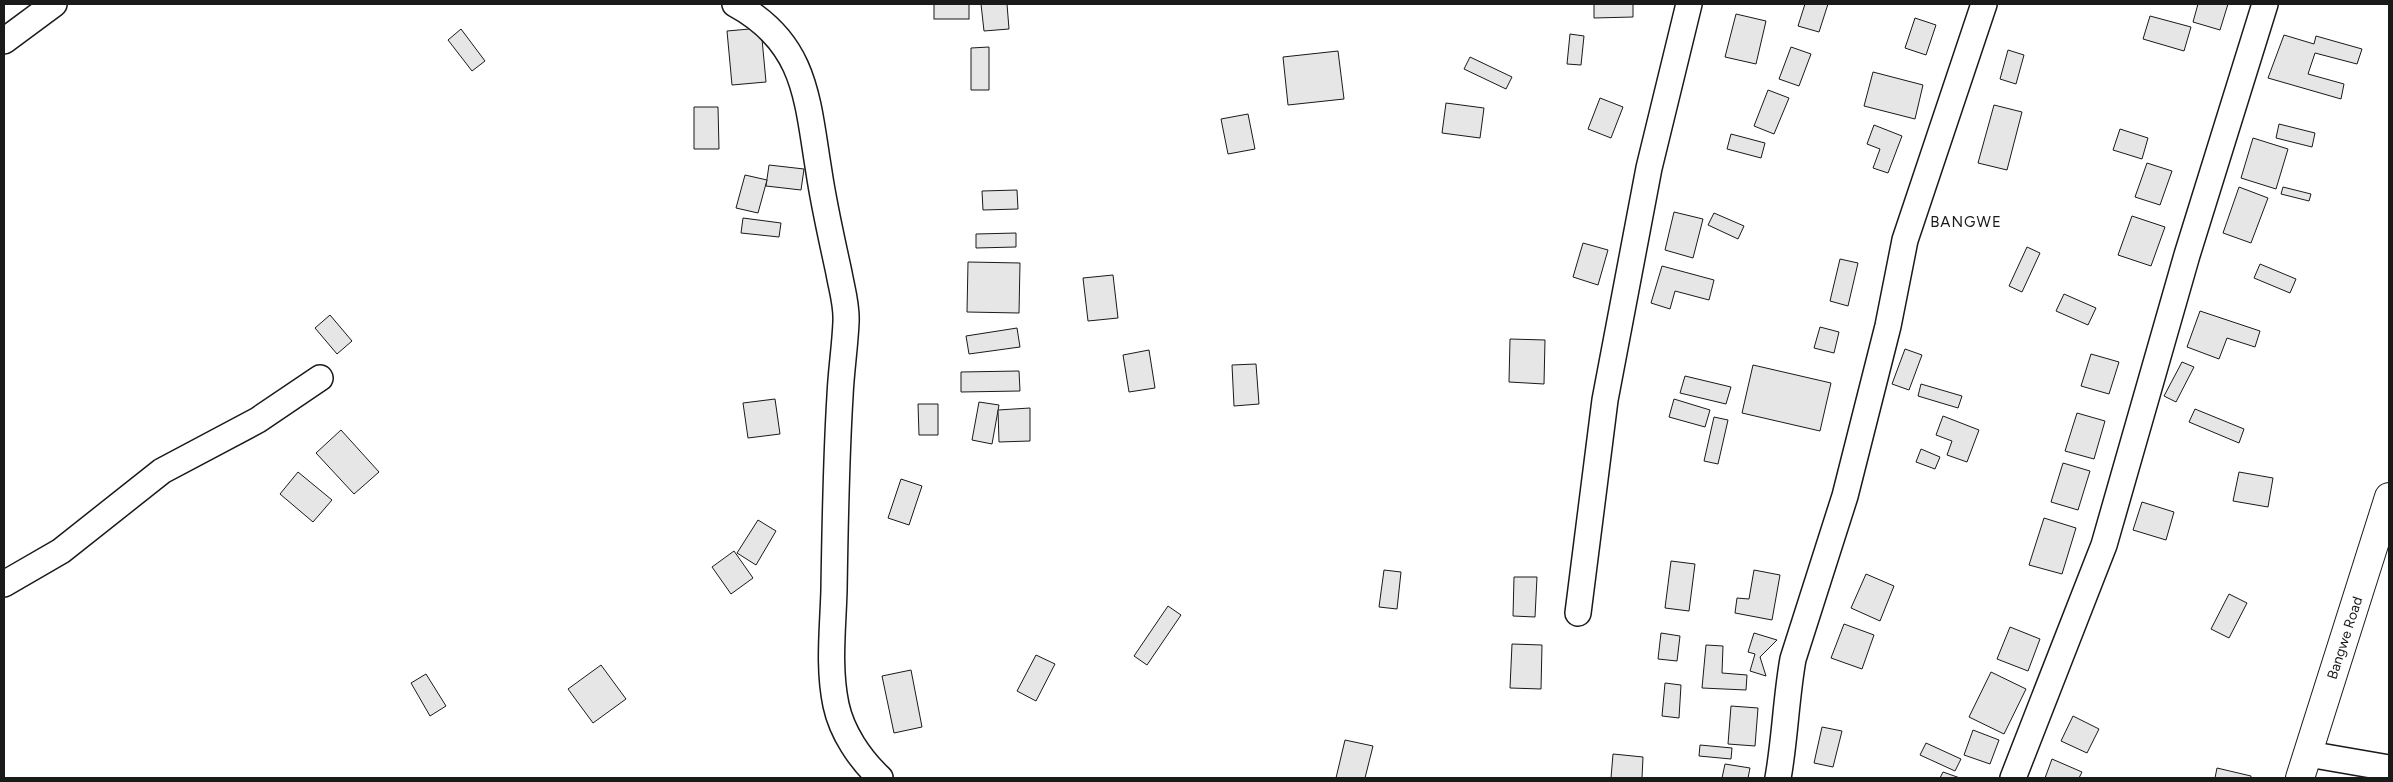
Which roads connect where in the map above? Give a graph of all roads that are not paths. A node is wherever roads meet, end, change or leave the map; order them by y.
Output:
1 (54, 4) edge
2 (735, 4) edge
3 (1689, 4) edge
4 (1984, 4) edge
5 (2265, 4) edge
6 (4, 41) edge
7 (320, 378) dead end
8 (2389, 497) edge
9 (4, 584) edge
10 (1578, 613) dead end
11 (2304, 766) edge
12 (2389, 768) edge
13 (880, 778) edge
14 (1778, 778) edge
15 (2014, 778) edge

1 - 6 street
2 - 13 street
3 - 10 street
4 - 14 street
5 - 15 street
7 - 9 street
8 - 11 street, Bangwe Road
11 - 12 street

